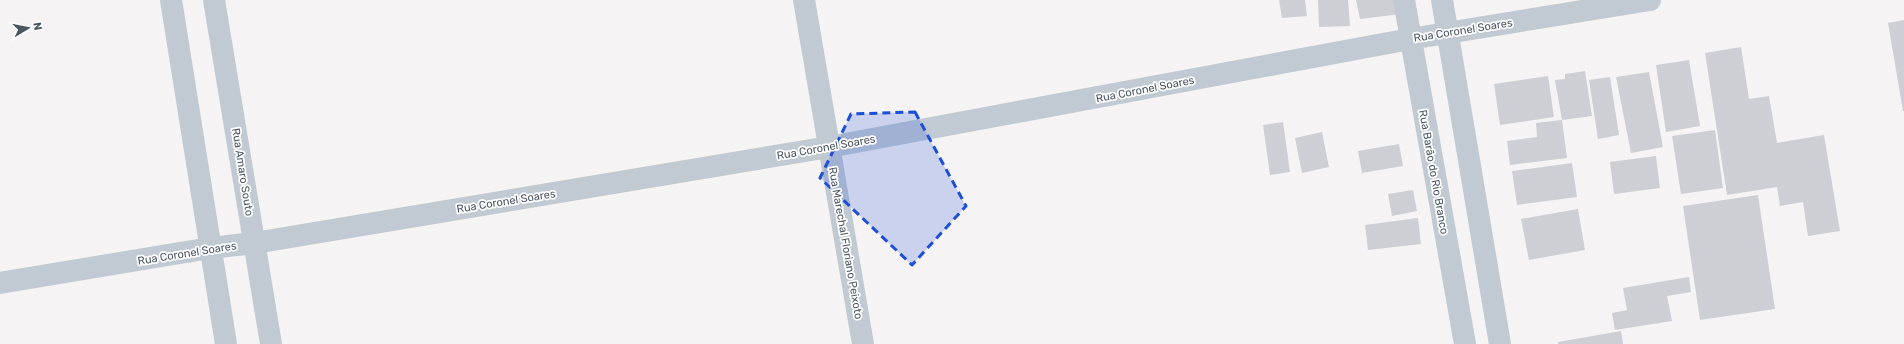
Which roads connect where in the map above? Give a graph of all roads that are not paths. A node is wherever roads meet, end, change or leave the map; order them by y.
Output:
1 (171, 0) edge
2 (214, 0) edge
3 (804, 0) edge
4 (1404, 0) edge
5 (1442, 0) edge
6 (1650, 0) edge
7 (1448, 33) junction
8 (1410, 39) junction
9 (829, 147) junction
10 (255, 243) junction
11 (210, 248) junction
12 (0, 283) edge
13 (226, 344) edge
14 (271, 344) edge
15 (863, 344) edge
16 (1465, 344) edge
17 (1500, 344) edge

1 - 11 street
2 - 10 street, Rua Amaro Souto
3 - 9 street, Rua Marechal Floriano Peixoto
4 - 8 street, Rua Barão do Rio Branco
5 - 7 street
6 - 7 street, Rua Coronel Soares
7 - 8 street, Rua Coronel Soares
7 - 17 street
8 - 9 street, Rua Coronel Soares
8 - 16 street, Rua Barão do Rio Branco
9 - 10 street, Rua Coronel Soares
9 - 15 street, Rua Marechal Floriano Peixoto
10 - 11 street, Rua Coronel Soares
10 - 14 street, Rua Amaro Souto
11 - 12 street, Rua Coronel Soares
11 - 13 street

